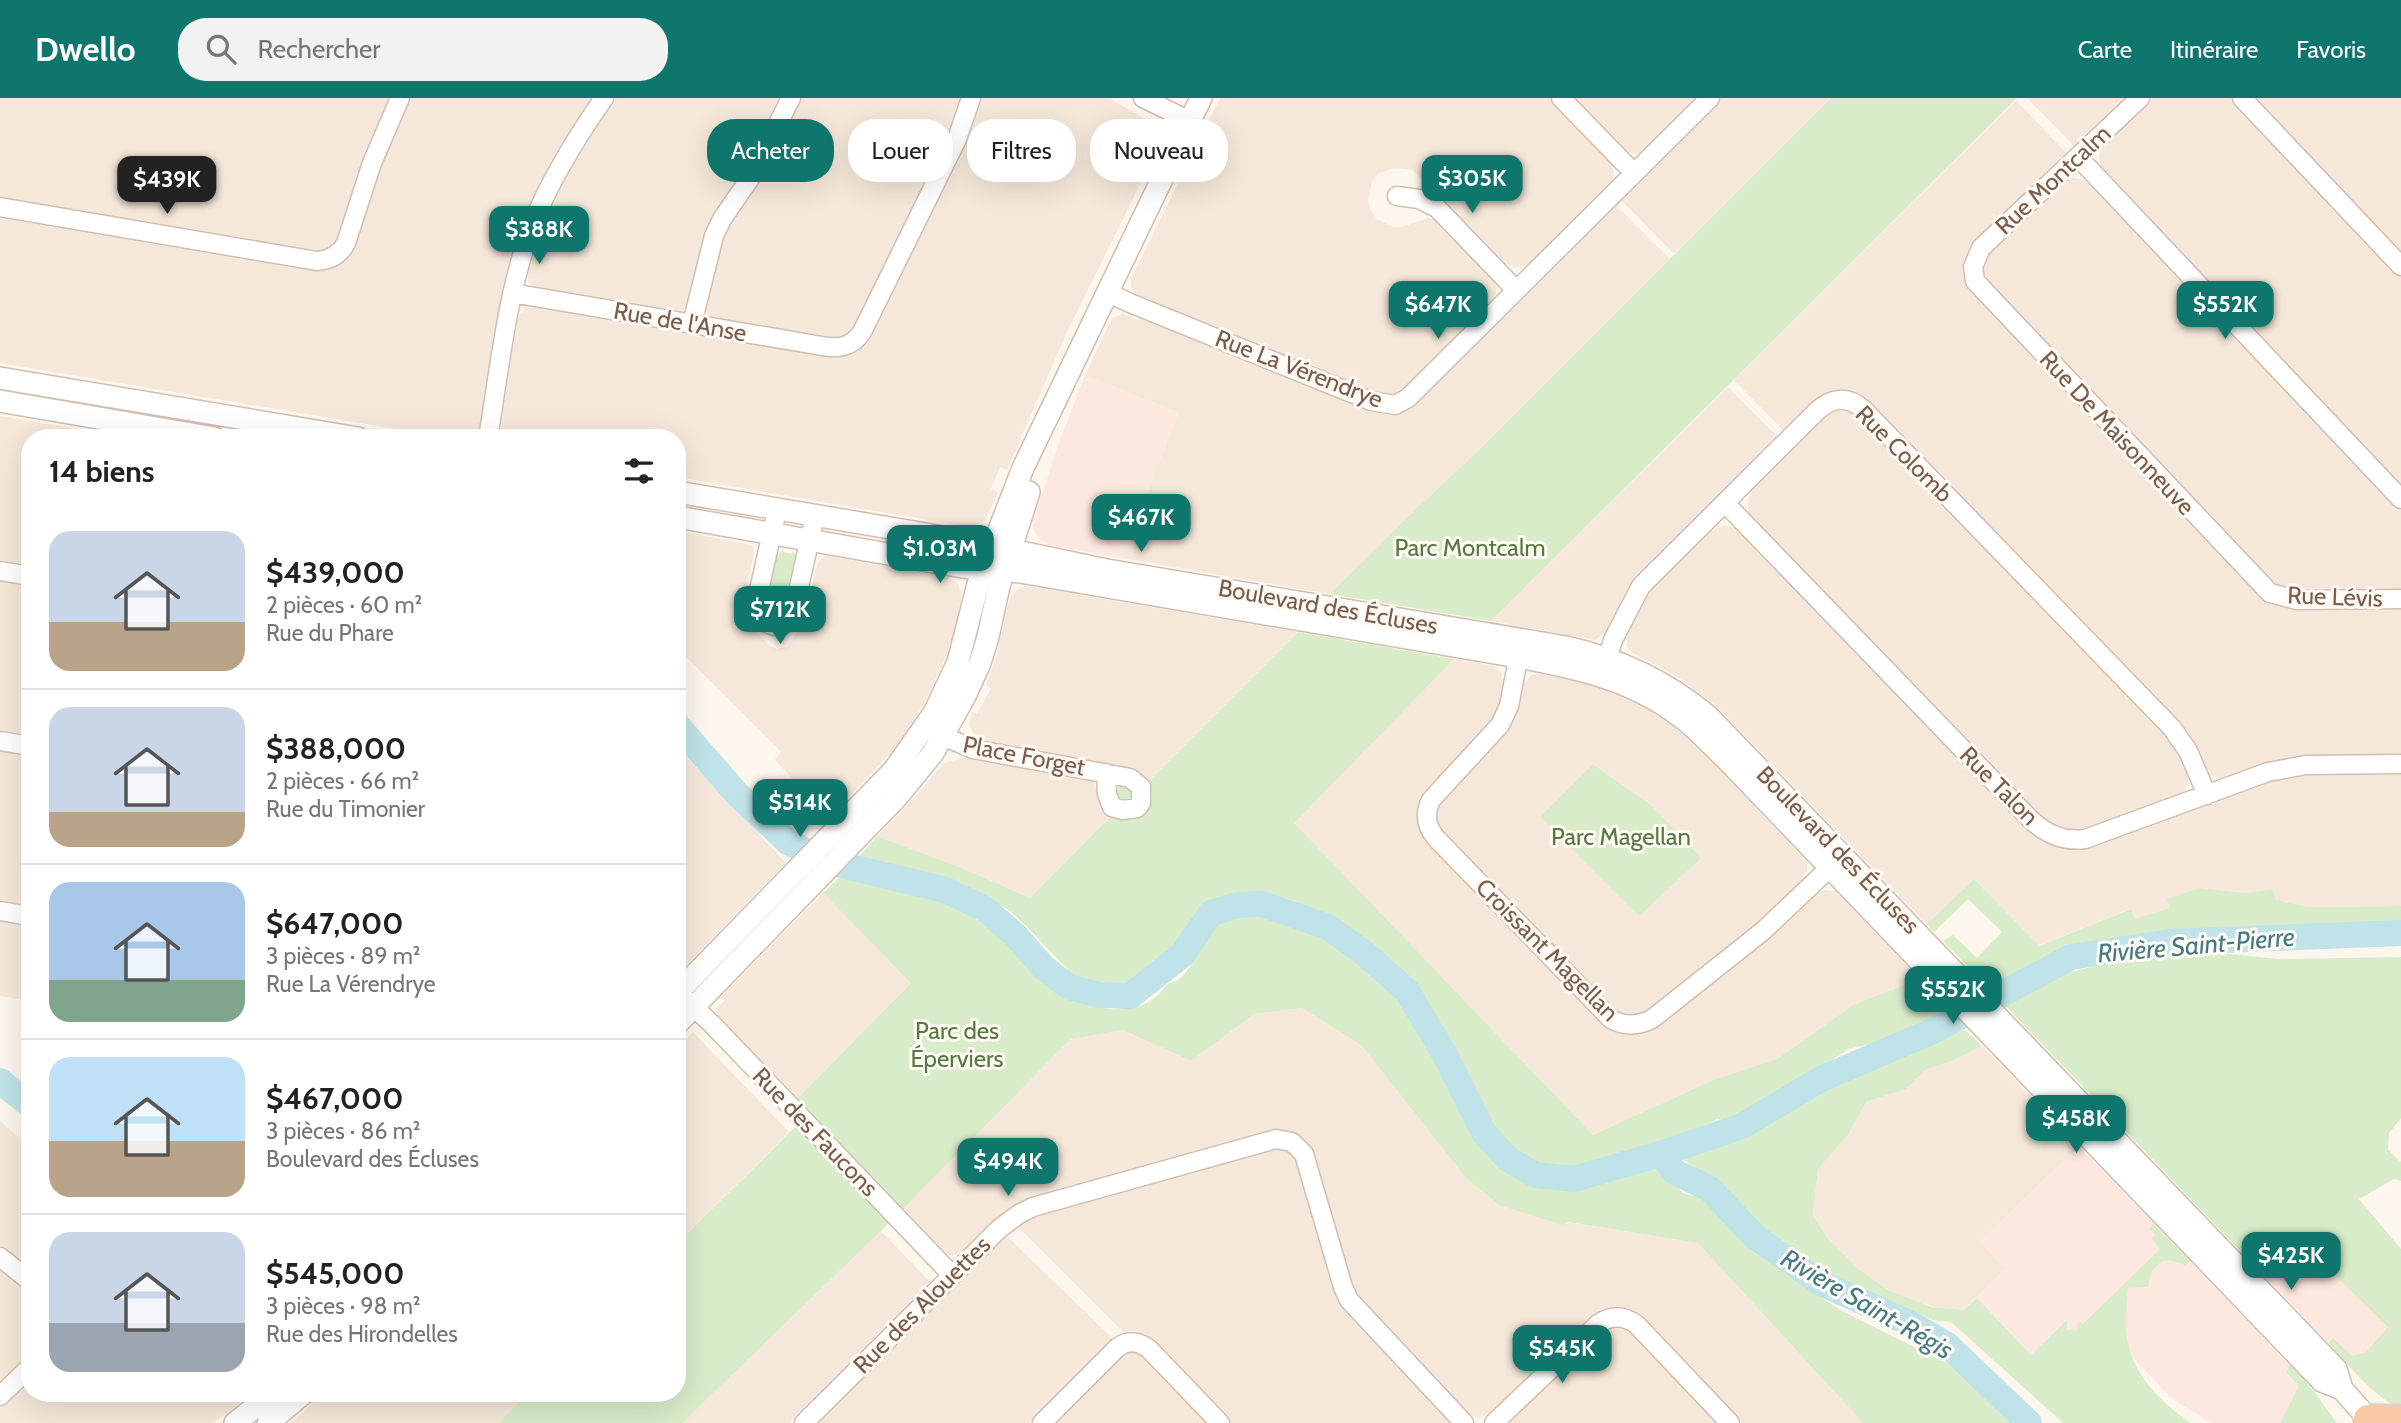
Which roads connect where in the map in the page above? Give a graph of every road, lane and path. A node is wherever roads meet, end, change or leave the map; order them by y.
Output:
1 (400, 98) edge
2 (604, 98) edge
3 (791, 98) edge
4 (971, 98) edge
5 (1143, 98) edge
6 (1201, 98) edge
7 (1561, 98) edge
8 (1710, 98) edge
9 (2140, 98) edge
10 (2242, 98) edge
11 (1186, 119) edge
12 (1191, 119) edge
13 (2078, 157) junction
14 (1633, 173) junction
15 (1160, 182) edge
16 (1397, 196) dead end
17 (0, 207) edge
18 (2401, 266) edge
19 (1973, 267) joint
20 (1516, 290) junction
21 (1106, 292) junction
22 (512, 293) junction
23 (692, 324) junction
24 (0, 378) edge
25 (0, 401) edge
26 (163, 429) edge
27 (269, 429) edge
28 (489, 429) edge
29 (686, 494) edge
30 (2401, 499) edge
31 (1725, 503) junction
32 (777, 510) junction
33 (814, 516) junction
34 (686, 518) edge
35 (772, 532) junction
36 (810, 541) junction
37 (997, 559) junction
38 (0, 571) edge
39 (21, 574) edge
40 (2270, 593) joint
41 (2401, 599) edge
42 (1520, 649) junction
43 (1605, 667) junction
44 (943, 736) junction
45 (0, 741) edge
46 (21, 744) edge
47 (2401, 764) edge
48 (1106, 773) dead end
49 (2207, 795) junction
50 (1836, 861) junction
51 (810, 873) junction
52 (0, 911) edge
53 (21, 914) edge
54 (686, 991) edge
55 (686, 1000) edge
56 (0, 1257) edge
57 (21, 1274) edge
58 (952, 1275) junction
59 (21, 1376) edge
60 (0, 1396) edge
61 (262, 1402) edge
62 (293, 1402) edge
63 (2401, 1420) edge
64 (2370, 1421) edge
65 (235, 1423) edge
66 (268, 1423) edge
67 (804, 1423) edge
68 (1042, 1423) edge
69 (1220, 1423) edge
70 (1464, 1423) edge
71 (1494, 1423) edge
72 (1730, 1423) edge

1 - 17 street
2 - 22 street
3 - 23 street
4 - 23 street, Rue de l'Anse
5 - 11 street
6 - 12 street
7 - 14 street
8 - 14 street, Rue La Vérendrye
9 - 13 street, Rue Montcalm
10 - 18 street
13 - 19 street, Rue Montcalm
13 - 30 street
14 - 20 street, Rue La Vérendrye
15 - 21 street
16 - 20 street
19 - 40 street, Rue De Maisonneuve
20 - 21 street, Rue La Vérendrye
21 - 37 street
22 - 23 street, Rue de l'Anse
22 - 28 street
24 - 27 street
25 - 26 street
29 - 32 street, Boulevard des Écluses
31 - 43 street, Rue Colomb
31 - 49 street, Rue Talon
31 - 49 street, Rue Colomb
32 - 33 street, Boulevard des Écluses
32 - 35 street
33 - 36 street
33 - 37 street, Boulevard des Écluses
34 - 35 street, Boulevard des Écluses
35 - 36 street, Boulevard des Écluses
35 - 36 street
36 - 37 street, Boulevard des Écluses
37 - 42 street, Boulevard des Écluses
37 - 44 street
37 - 51 street
38 - 39 street
40 - 41 street, Rue Lévis
42 - 43 street, Boulevard des Écluses
42 - 50 street, Croissant Magellan
43 - 50 street, Boulevard des Écluses
44 - 48 street, Place Forget
44 - 51 street
45 - 46 street
47 - 49 street, Rue Talon
50 - 64 street, Boulevard des Écluses
51 - 54 street
52 - 53 street
55 - 58 street, Rue des Faucons
56 - 57 street
58 - 67 street, Rue des Alouettes
58 - 70 street, Rue des Alouettes
59 - 60 street
61 - 65 street
62 - 66 street
63 - 64 highway
68 - 69 street
71 - 72 street

